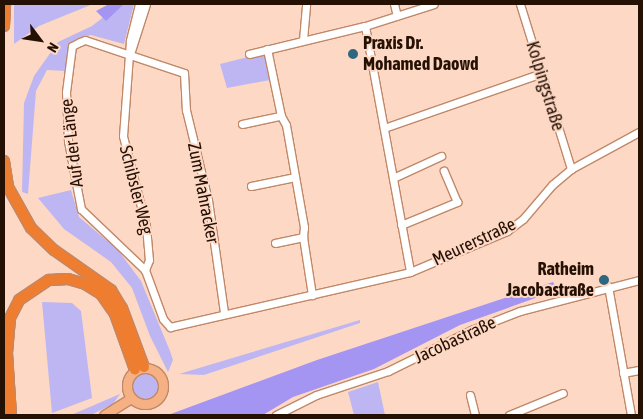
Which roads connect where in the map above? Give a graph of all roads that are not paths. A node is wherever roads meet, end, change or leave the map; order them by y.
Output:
1 (5, 4) edge
2 (139, 4) edge
3 (146, 4) edge
4 (306, 4) edge
5 (394, 4) edge
6 (434, 4) edge
7 (520, 4) edge
8 (398, 16) junction
9 (4, 26) edge
10 (365, 26) junction
11 (303, 40) junction
12 (268, 49) junction
13 (131, 54) junction
14 (249, 54) dead end
15 (184, 73) joint
16 (542, 73) junction
17 (281, 116) junction
18 (242, 124) dead end
19 (384, 128) junction
20 (639, 132) edge
21 (440, 156) dead end
22 (4, 161) edge
23 (571, 169) junction
24 (444, 171) dead end
25 (295, 177) junction
26 (392, 178) junction
27 (251, 186) dead end
28 (401, 226) junction
29 (303, 237) junction
30 (275, 243) dead end
31 (145, 270) junction
32 (410, 272) junction
33 (639, 280) edge
34 (608, 286) junction
35 (312, 295) junction
36 (224, 313) junction
37 (4, 358) edge
38 (140, 369) junction
39 (639, 370) edge
40 (624, 373) junction
41 (563, 393) dead end
42 (470, 395) dead end
43 (131, 398) junction
44 (10, 415) edge
45 (104, 415) edge
46 (276, 415) edge
47 (475, 415) edge
48 (509, 415) edge
49 (631, 415) edge

1 - 9 highway
2 - 13 street, Schibsler Weg
3 - 13 street, Schibsler Weg
4 - 11 street
5 - 8 street
6 - 8 street
7 - 16 street, Kolpingstraße
8 - 10 street
10 - 11 street
10 - 19 street
11 - 12 street
12 - 14 street
12 - 17 street
13 - 15 street, Auf der Länge
13 - 31 street, Schibsler Weg
13 - 31 street, Auf der Länge
15 - 36 street, Zum Mahracker
16 - 19 street
16 - 23 street, Kolpingstraße
17 - 18 street
17 - 25 street
19 - 26 street
20 - 23 street, Meurerstraße
21 - 26 street
22 - 38 highway
23 - 32 street, Meurerstraße
24 - 28 street
25 - 27 street
25 - 29 street
26 - 28 street
28 - 32 street
29 - 30 street
29 - 35 street
31 - 36 street, Schibsler Weg
32 - 35 street, Meurerstraße
33 - 34 street, Jacobastraße
34 - 40 street
34 - 46 street, Jacobastraße
35 - 36 street, Schibsler Weg
37 - 44 highway
38 - 43 main road
38 - 43 main road
38 - 44 highway
39 - 40 street
40 - 49 street
41 - 48 street
42 - 47 street
43 - 45 main road

